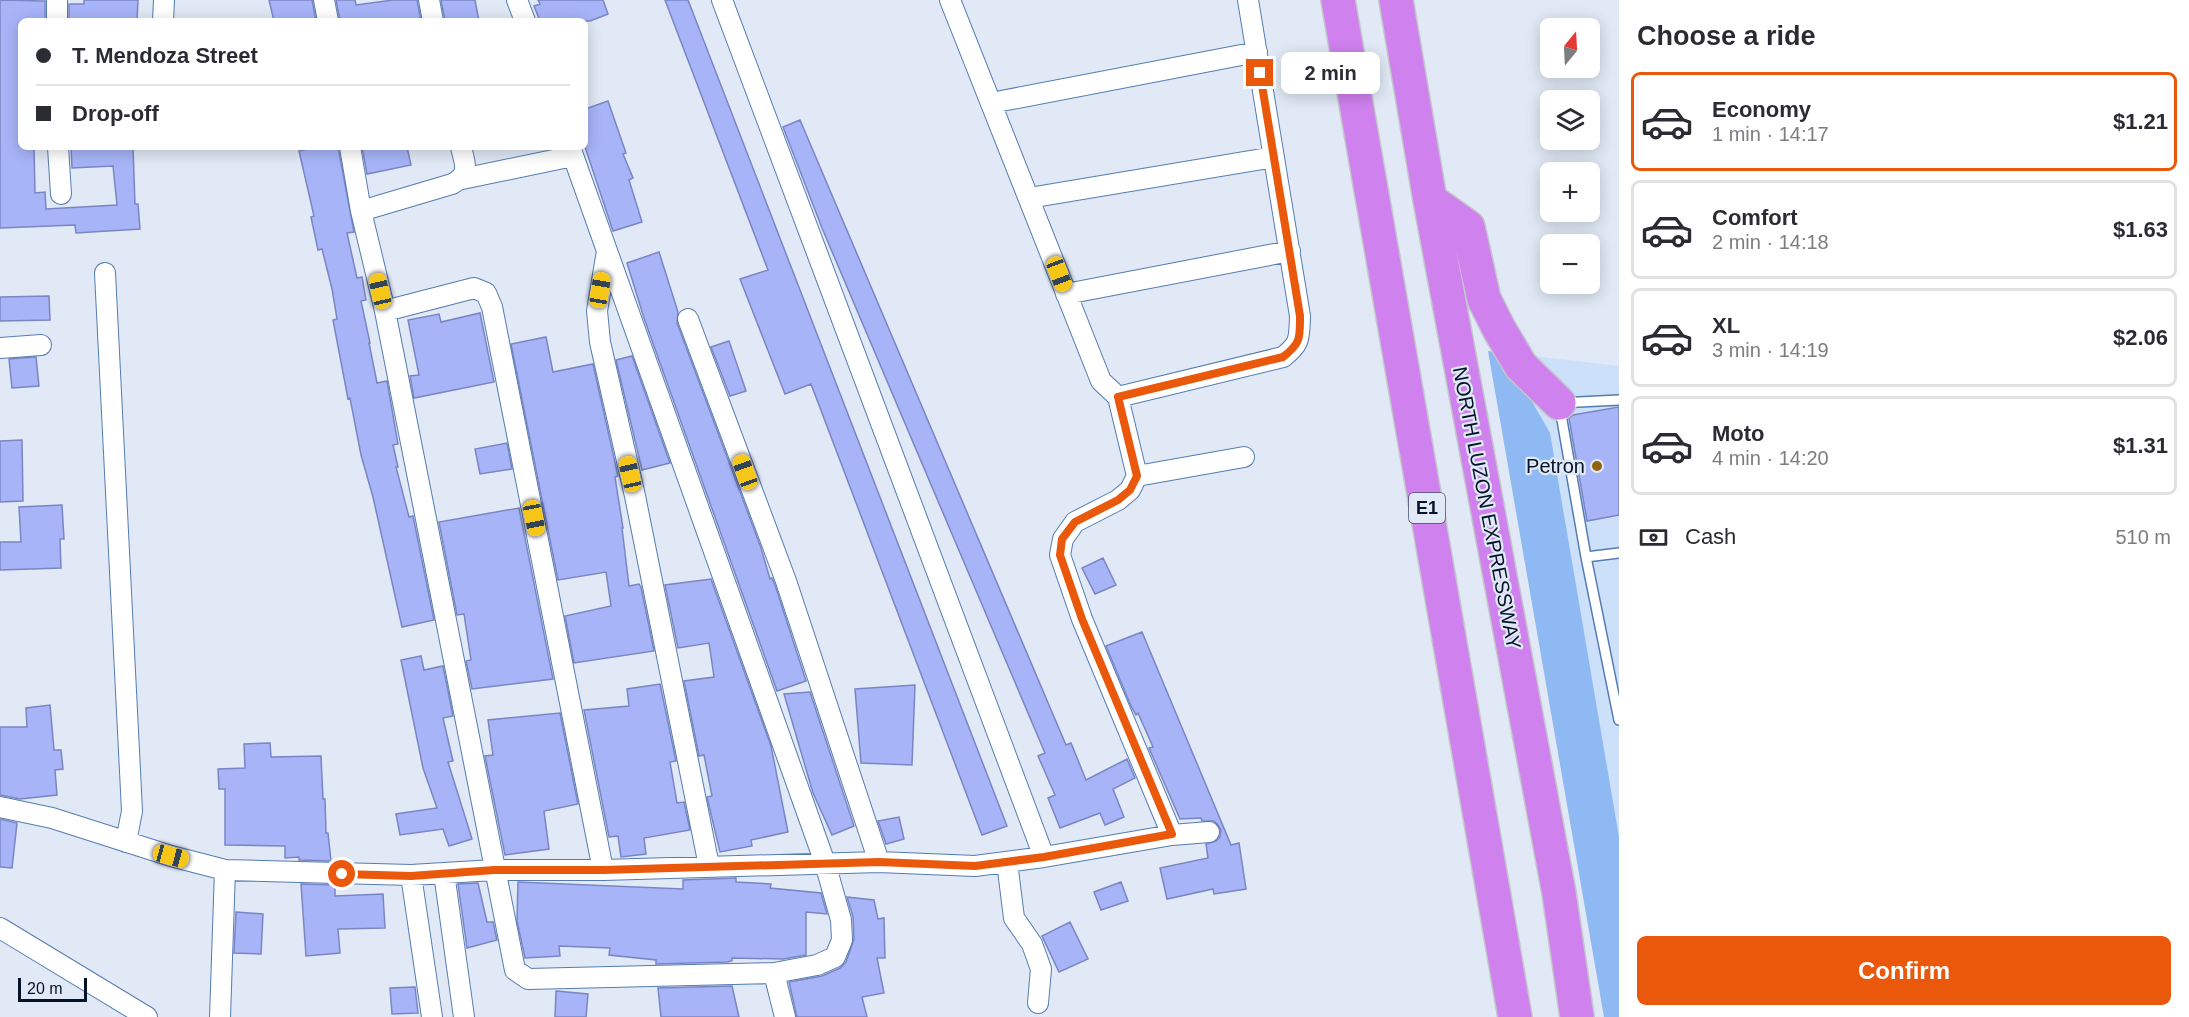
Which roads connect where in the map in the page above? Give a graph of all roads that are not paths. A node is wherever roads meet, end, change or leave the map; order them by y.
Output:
1 (57, 0) edge
2 (164, 0) edge
3 (324, 0) edge
4 (429, 0) edge
5 (517, 0) edge
6 (722, 0) edge
7 (952, 0) edge
8 (1248, 0) edge
9 (1338, 0) edge
10 (1396, 0) edge
11 (57, 18) edge
12 (163, 18) edge
13 (327, 18) edge
14 (432, 18) edge
15 (524, 18) edge
16 (1257, 52) junction
17 (991, 102) junction
18 (58, 150) edge
19 (351, 150) edge
20 (461, 150) edge
21 (572, 151) edge
22 (1274, 157) junction
23 (462, 179) junction
24 (61, 194) dead end
25 (1029, 198) junction
26 (1430, 200) junction
27 (361, 211) junction
28 (607, 249) junction
29 (1290, 251) junction
30 (105, 273) dead end
31 (1066, 294) junction
32 (385, 311) junction
33 (688, 319) dead end
34 (41, 345) dead end
35 (0, 348) edge
36 (1118, 397) junction
37 (1619, 400) edge
38 (1559, 403) junction
39 (1244, 457) dead end
40 (1137, 476) junction
41 (1619, 553) edge
42 (1586, 557) junction
43 (1619, 668) edge
44 (1609, 670) junction
45 (1619, 720) edge
46 (0, 807) edge
47 (1209, 832) dead end
48 (1172, 834) junction
49 (126, 842) junction
50 (1044, 857) junction
51 (879, 862) junction
52 (1007, 862) junction
53 (825, 863) junction
54 (709, 866) junction
55 (225, 870) junction
56 (494, 870) junction
57 (603, 870) junction
58 (444, 873) junction
59 (411, 876) junction
60 (0, 928) edge
61 (774, 973) junction
62 (1038, 1003) dead end
63 (147, 1017) edge
64 (220, 1017) edge
65 (432, 1017) edge
66 (464, 1017) edge
67 (785, 1017) edge
68 (1515, 1017) edge
69 (1577, 1017) edge

1 - 11 street
2 - 12 street
3 - 13 street
4 - 14 street
5 - 15 street
6 - 50 street
7 - 17 street
8 - 16 street
9 - 68 highway, E1
10 - 26 highway, NORTH LUZON EXPRESSWAY
16 - 17 street
16 - 22 street
17 - 25 street
18 - 24 street
19 - 27 street
20 - 23 street
21 - 23 street
21 - 28 street
22 - 25 street
22 - 29 street
23 - 27 street
25 - 31 street
26 - 38 highway
26 - 69 highway, NORTH LUZON EXPRESSWAY
27 - 32 street
28 - 53 street
28 - 54 street
29 - 31 street
29 - 36 street
30 - 49 street
31 - 36 street
32 - 56 street
32 - 57 street
33 - 51 street
34 - 35 street
36 - 40 street
37 - 38 lane
38 - 42 lane
39 - 40 street
40 - 48 street
41 - 42 lane
42 - 44 lane
43 - 44 lane
44 - 45 lane
46 - 49 street
47 - 48 street
48 - 50 street
49 - 55 street
50 - 52 street
51 - 52 street
51 - 53 street
52 - 62 street
53 - 54 street
53 - 61 street
54 - 57 street
55 - 59 street
55 - 64 street
56 - 57 street
56 - 58 street
56 - 61 street
58 - 59 street
58 - 66 street
59 - 65 street
60 - 63 street
61 - 67 street

